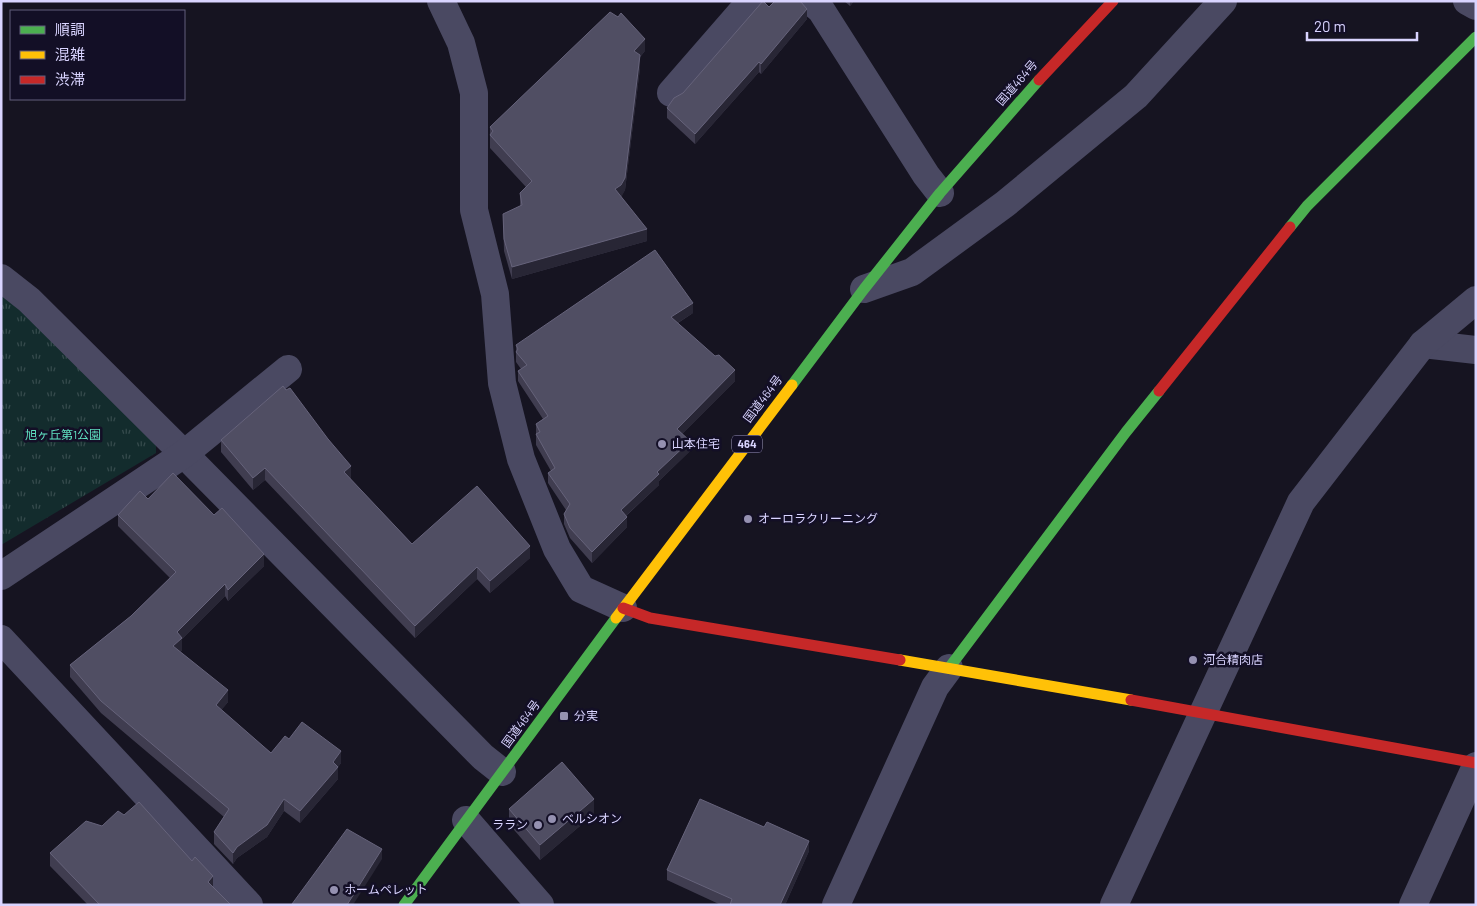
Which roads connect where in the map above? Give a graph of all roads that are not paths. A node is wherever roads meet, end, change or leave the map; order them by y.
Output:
1 (441, 1) edge
2 (751, 1) edge
3 (810, 1) edge
4 (1113, 1) edge
5 (1222, 1) edge
6 (1467, 1) edge
7 (1476, 6) edge
8 (1476, 38) edge
9 (671, 93) dead end
10 (940, 193) junction
11 (1, 278) edge
12 (864, 289) junction
13 (1476, 300) edge
14 (1423, 344) junction
15 (1476, 350) edge
16 (288, 369) dead end
17 (184, 454) junction
18 (1, 576) edge
19 (623, 608) junction
20 (1, 639) edge
21 (949, 668) junction
22 (1203, 712) junction
23 (1476, 765) edge
24 (502, 772) junction
25 (466, 820) junction
26 (249, 905) edge
27 (404, 905) edge
28 (540, 905) edge
29 (836, 905) edge
30 (1114, 905) edge
31 (1413, 905) edge

1 - 19 street
2 - 9 street
3 - 10 street
4 - 10 main road, 国道464号 / 464
5 - 12 street
6 - 7 street
8 - 21 main road
10 - 12 main road, 国道464号 / 464
11 - 17 street
12 - 19 main road, 国道464号 / 464
13 - 14 street
14 - 15 street
14 - 22 street
16 - 17 street
17 - 18 street
17 - 24 street
19 - 21 main road
19 - 24 main road, 国道464号 / 464
20 - 26 street
21 - 22 main road
21 - 29 street
22 - 23 main road
22 - 30 street
23 - 31 street
24 - 25 main road, 国道464号 / 464
25 - 27 main road, 国道464号 / 464
25 - 28 street

